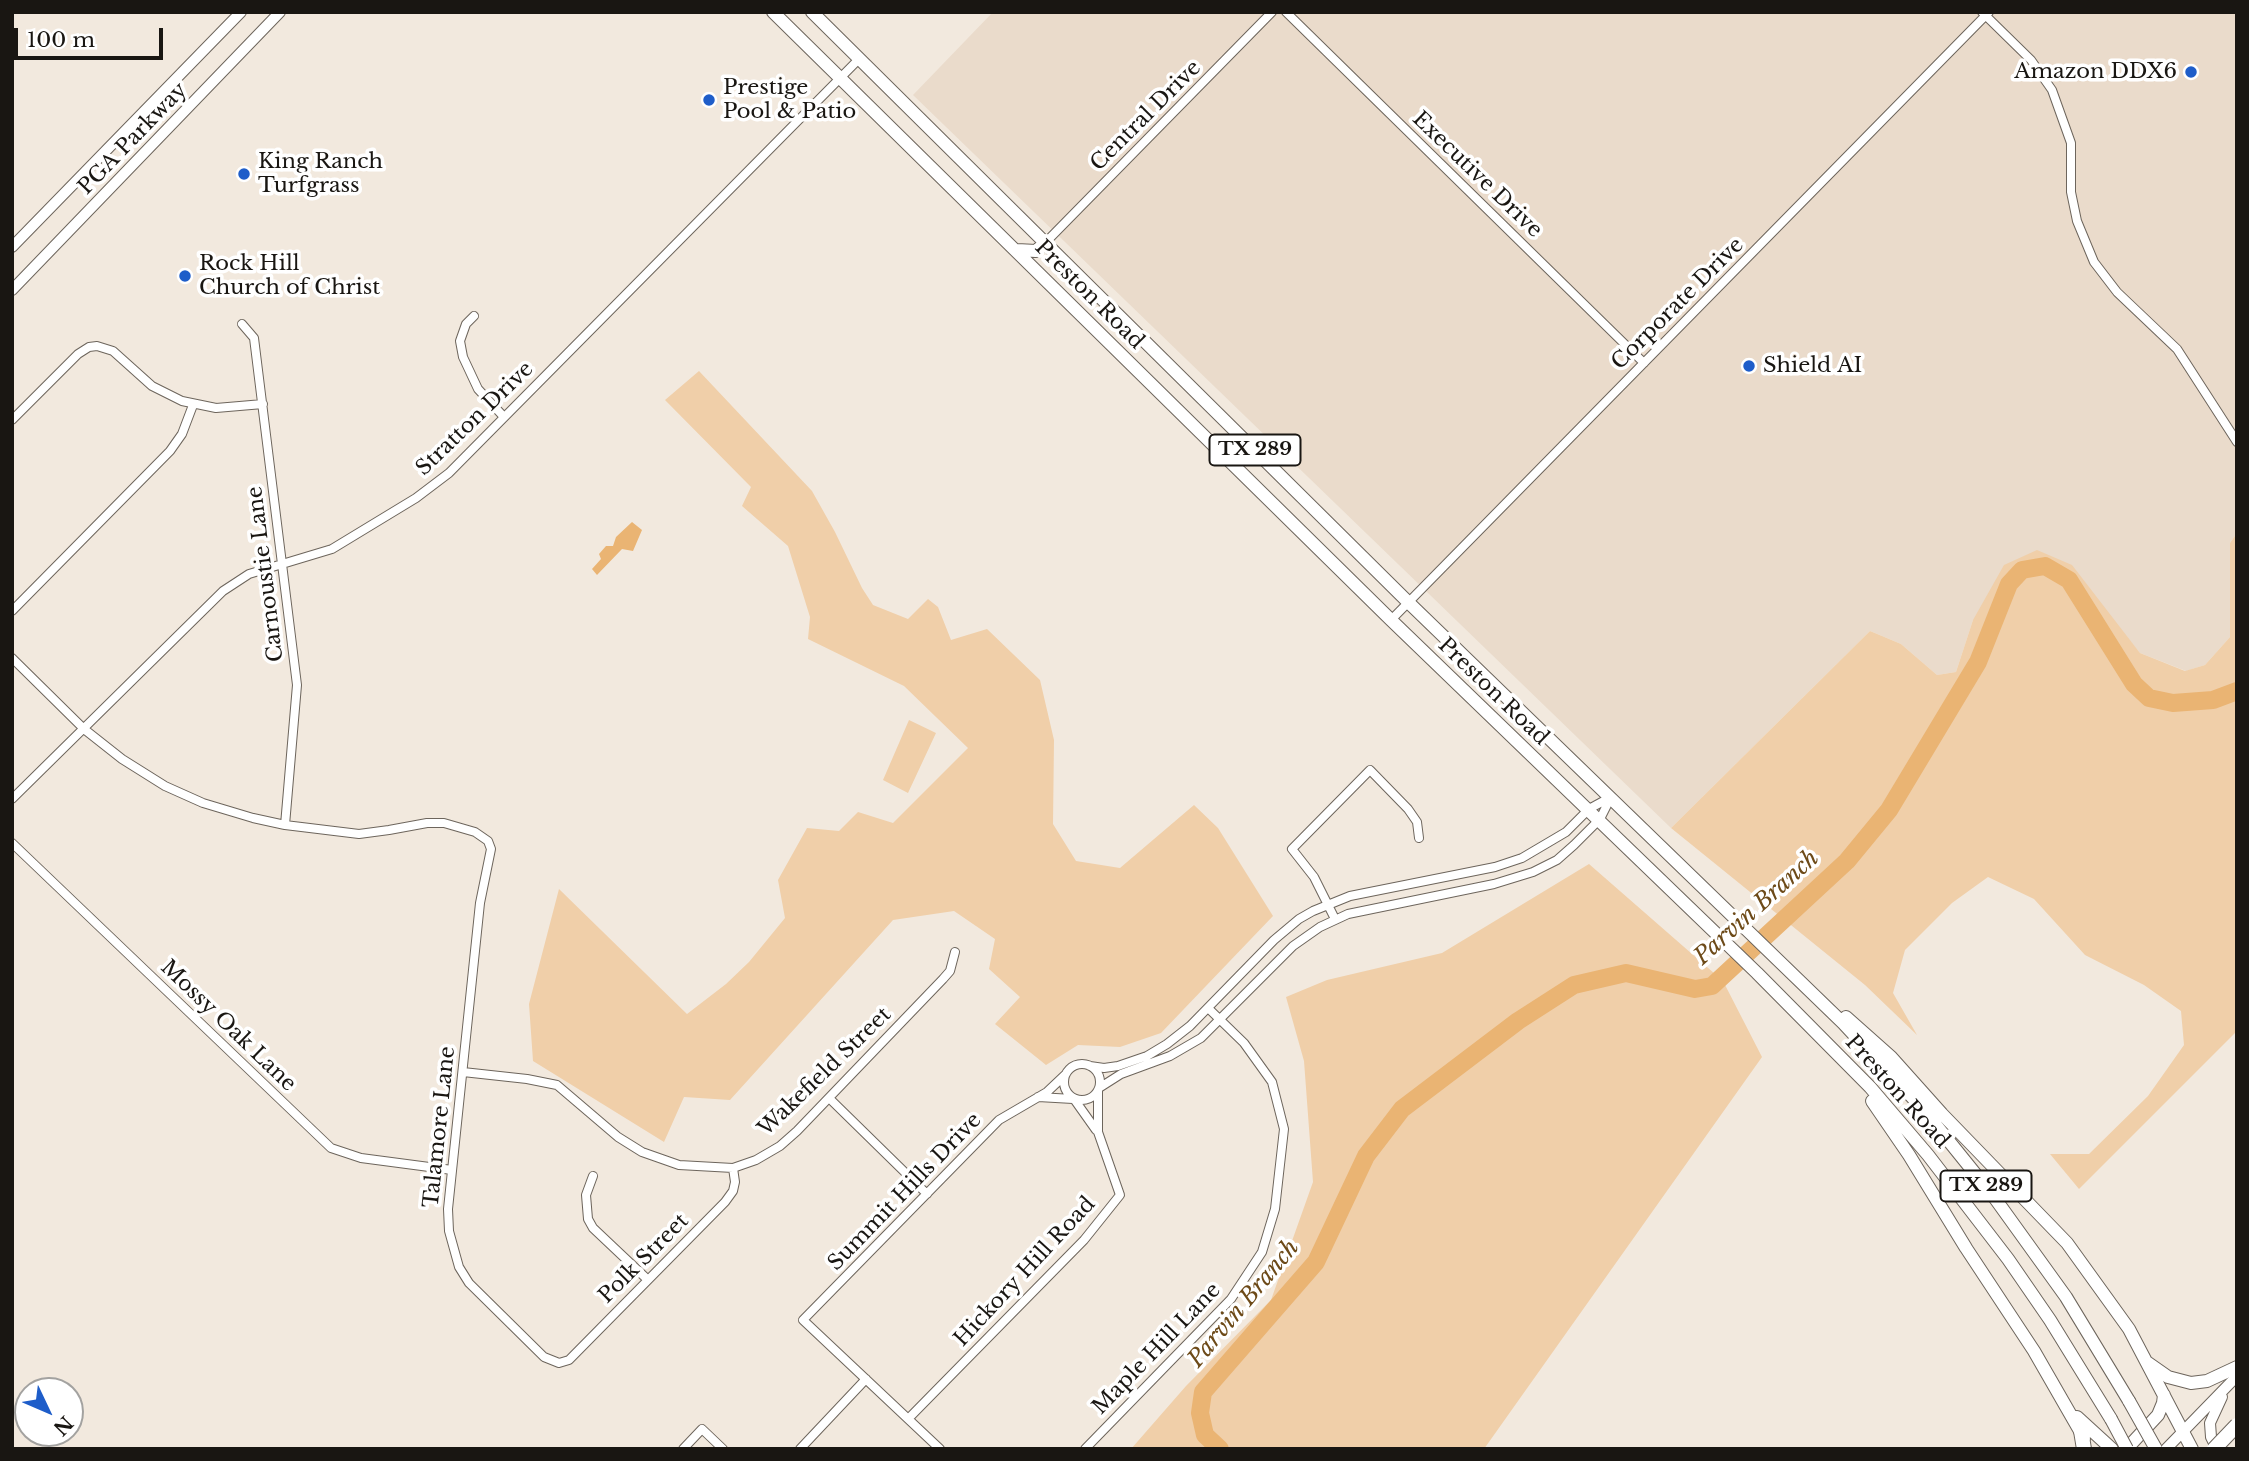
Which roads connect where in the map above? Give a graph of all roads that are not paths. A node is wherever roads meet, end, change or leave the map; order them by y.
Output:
1 (241, 12) edge
2 (280, 12) edge
3 (773, 12) edge
4 (811, 12) edge
5 (1272, 12) edge
6 (1286, 12) edge
7 (1986, 13) edge
8 (859, 59) junction
9 (841, 78) junction
10 (1045, 243) junction
11 (12, 247) edge
12 (1017, 250) junction
13 (12, 290) edge
14 (474, 316) dead end
15 (242, 324) dead end
16 (1644, 363) junction
17 (1171, 367) junction
18 (1153, 385) junction
19 (263, 404) junction
20 (193, 405) junction
21 (504, 417) junction
22 (12, 421) edge
23 (2237, 442) edge
24 (282, 565) junction
25 (1408, 602) junction
26 (12, 611) edge
27 (1391, 620) junction
28 (12, 658) edge
29 (84, 729) junction
30 (1611, 797) junction
31 (12, 799) edge
32 (1589, 809) junction
33 (1600, 819) junction
34 (285, 825) junction
35 (1419, 838) dead end
36 (12, 843) edge
37 (1329, 904) junction
38 (1335, 919) junction
39 (955, 952) dead end
40 (1814, 994) junction
41 (1208, 1008) junction
42 (1221, 1020) junction
43 (1808, 1023) junction
44 (1090, 1066) junction
45 (463, 1072) junction
46 (1065, 1075) junction
47 (1099, 1090) junction
48 (1038, 1097) junction
49 (829, 1098) junction
50 (1073, 1099) junction
51 (1098, 1132) junction
52 (733, 1168) junction
53 (452, 1170) junction
54 (593, 1176) dead end
55 (927, 1194) junction
56 (648, 1280) junction
57 (2146, 1361) junction
58 (559, 1363) joint
59 (2237, 1367) edge
60 (866, 1379) junction
61 (2233, 1380) edge
62 (2164, 1394) junction
63 (2067, 1406) junction
64 (908, 1419) junction
65 (2237, 1425) edge
66 (2081, 1431) junction
67 (2183, 1431) junction
68 (682, 1449) edge
69 (723, 1449) edge
70 (800, 1449) edge
71 (940, 1449) edge
72 (1085, 1449) edge
73 (2084, 1449) edge
74 (2090, 1449) edge
75 (2112, 1449) edge
76 (2125, 1449) edge
77 (2156, 1449) edge
78 (2166, 1449) edge
79 (2192, 1449) edge
80 (2216, 1449) edge

1 - 11 main road, PGA Parkway
2 - 13 main road, PGA Parkway
3 - 9 main road, Preston Road / TX 289
4 - 8 main road, Preston Road / TX 289
5 - 10 street, Central Drive
6 - 16 street, Executive Drive
7 - 16 street, Corporate Drive
7 - 23 street
8 - 9 street, Stratton Drive
8 - 10 main road, Preston Road / TX 289
9 - 12 main road, Preston Road / TX 289
9 - 21 street, Stratton Drive
10 - 12 main road
10 - 17 main road, Preston Road / TX 289
12 - 18 main road, Preston Road / TX 289
14 - 21 street
15 - 19 street, Carnoustie Lane
16 - 25 street, Corporate Drive
17 - 18 main road
17 - 25 main road, Preston Road / TX 289
18 - 27 main road, Preston Road / TX 289
19 - 20 street
19 - 24 street, Carnoustie Lane
20 - 22 street
20 - 26 street
21 - 24 street, Stratton Drive
24 - 29 street, Stratton Drive
24 - 34 street, Carnoustie Lane
25 - 27 street, Corporate Drive
25 - 30 main road, Preston Road / TX 289
27 - 32 main road, Preston Road / TX 289
28 - 29 street
29 - 31 street, Stratton Drive
29 - 34 street
30 - 32 street
30 - 33 street
30 - 40 main road, Preston Road / TX 289
32 - 33 main road, Preston Road / TX 289
32 - 37 street
33 - 38 street
33 - 43 main road, Preston Road / TX 289
34 - 45 street, Talamore Lane
35 - 37 street
36 - 53 street, Mossy Oak Lane
37 - 38 street
37 - 41 street
38 - 42 street
39 - 49 street, Wakefield Street
40 - 57 main road
40 - 77 main road, Preston Road / TX 289, bridge
41 - 42 street, Maple Hill Lane
41 - 44 street
42 - 47 street
42 - 72 street, Maple Hill Lane
43 - 63 main road
43 - 76 main road, Preston Road / TX 289, bridge
44 - 46 street
44 - 47 street
45 - 52 street, Wakefield Street
45 - 53 street, Talamore Lane
46 - 48 street, Summit Hills Drive
46 - 50 street
47 - 50 street
47 - 51 street, Hickory Hill Road
48 - 50 street
48 - 55 street, Summit Hills Drive
49 - 52 street, Wakefield Street
49 - 55 street
50 - 51 street, Hickory Hill Road
51 - 64 street, Hickory Hill Road
52 - 56 street, Polk Street
53 - 58 street, Talamore Lane
54 - 56 street
55 - 60 street, Summit Hills Drive
56 - 58 street, Polk Street
57 - 59 main road
57 - 62 main road
60 - 64 street
60 - 70 street
61 - 67 main road
61 - 80 main road
62 - 67 main road
62 - 76 main road
63 - 66 main road
63 - 75 main road
64 - 71 street
65 - 80 highway, bridge
66 - 73 highway
66 - 74 main road
67 - 78 main road
67 - 79 main road
68 - 69 street

